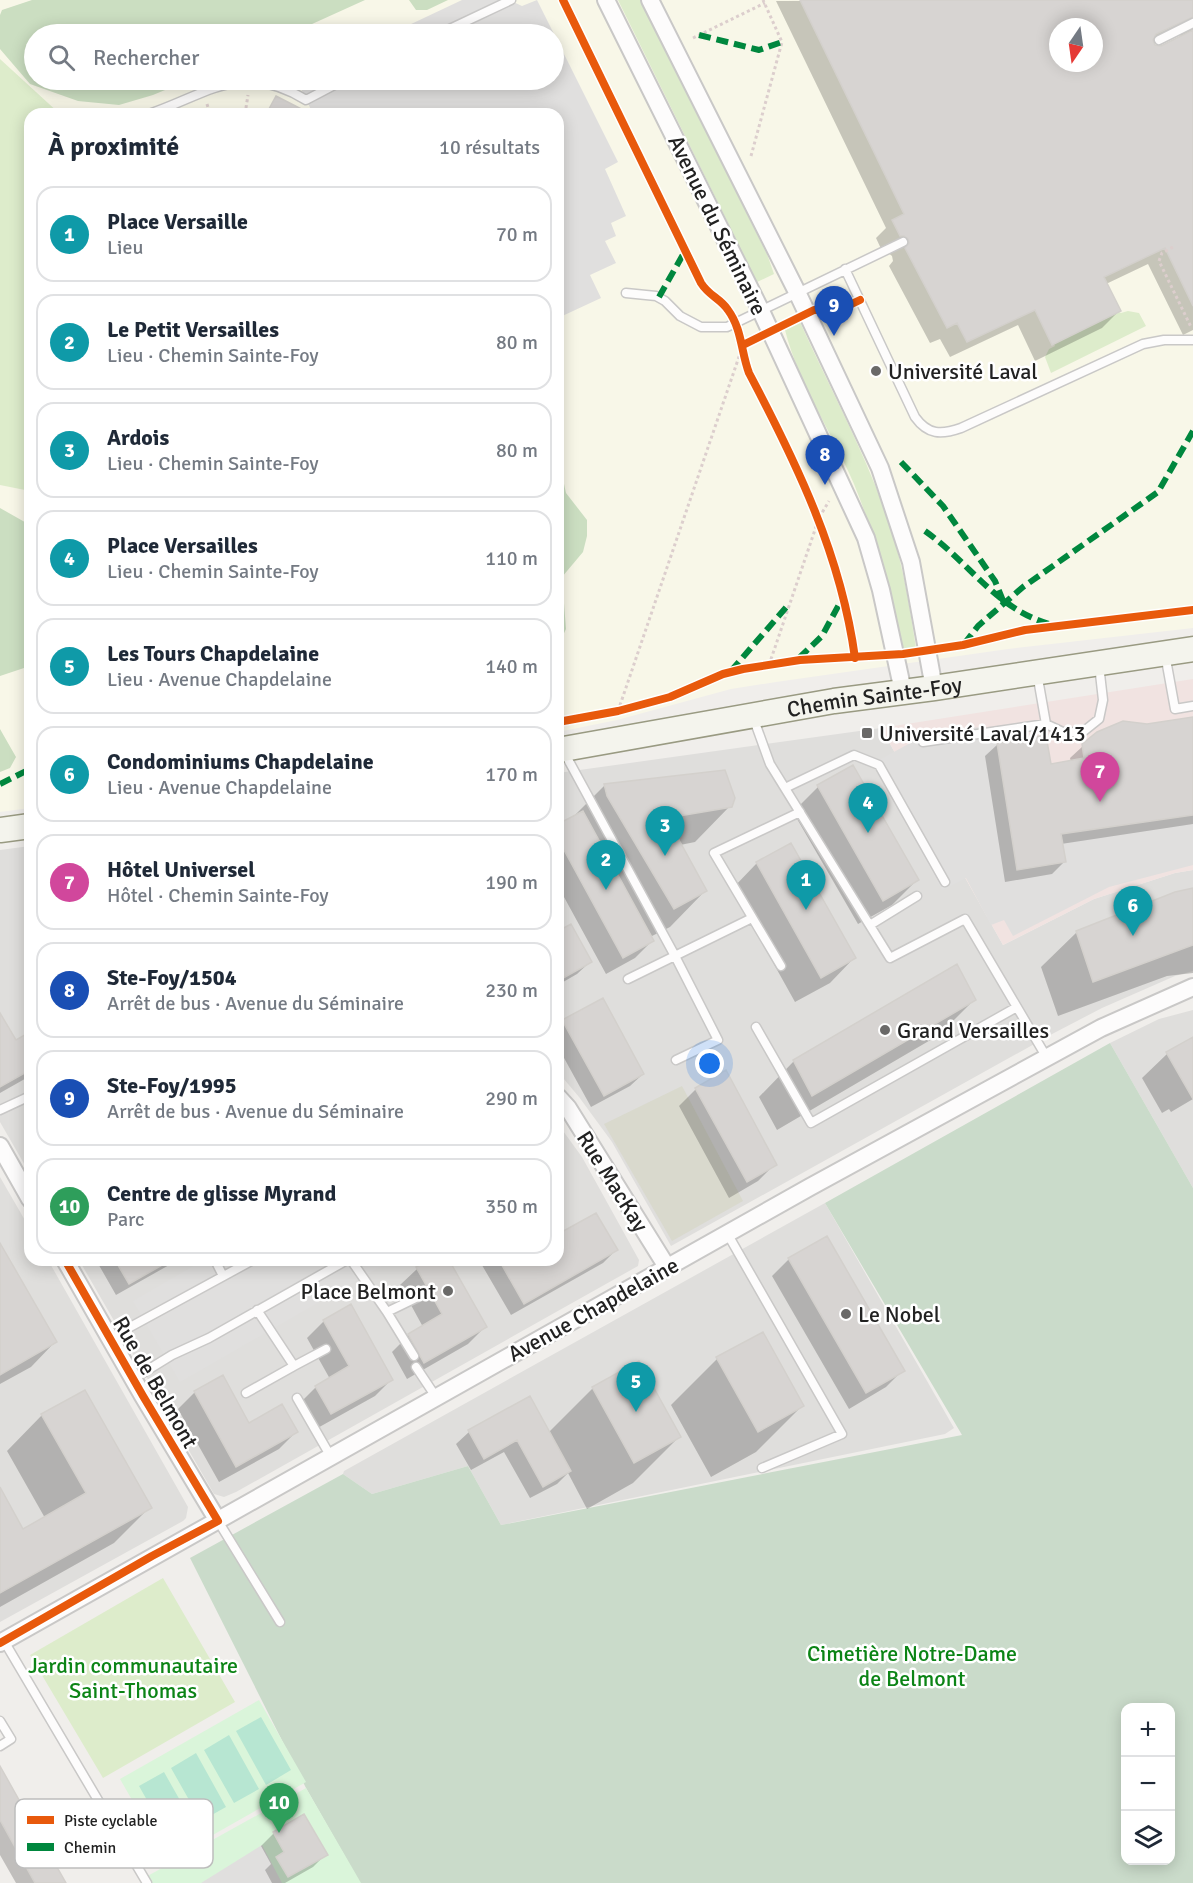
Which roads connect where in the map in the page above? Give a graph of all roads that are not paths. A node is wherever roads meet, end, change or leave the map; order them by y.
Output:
1 (511, 0) edge
2 (606, 0) edge
3 (650, 0) edge
4 (1193, 23) edge
5 (460, 24) edge
6 (1159, 40) dead end
7 (203, 90) edge
8 (286, 90) edge
9 (325, 90) edge
10 (162, 108) edge
11 (903, 242) dead end
12 (845, 269) junction
13 (797, 292) junction
14 (626, 293) dead end
15 (760, 311) junction
16 (1193, 340) edge
17 (1193, 649) edge
18 (1164, 653) junction
19 (1099, 663) junction
20 (1037, 673) junction
21 (934, 688) junction
22 (903, 691) junction
23 (1193, 706) edge
24 (752, 716) junction
25 (1046, 724) junction
26 (922, 742) dead end
27 (564, 749) edge
28 (564, 757) edge
29 (785, 788) junction
30 (800, 812) junction
31 (24, 827) edge
32 (0, 830) edge
33 (945, 882) dead end
34 (917, 896) dead end
35 (752, 918) junction
36 (870, 925) junction
37 (675, 956) junction
38 (781, 966) dead end
39 (628, 979) dead end
40 (1193, 987) edge
41 (1017, 1006) junction
42 (756, 1027) dead end
43 (1047, 1058) junction
44 (676, 1060) dead end
45 (24, 1099) edge
46 (564, 1104) edge
47 (0, 1110) edge
48 (0, 1146) edge
49 (24, 1188) edge
50 (727, 1233) junction
51 (68, 1266) edge
52 (218, 1266) edge
53 (242, 1266) edge
54 (338, 1266) edge
55 (353, 1266) edge
56 (667, 1267) junction
57 (223, 1276) junction
58 (420, 1296) dead end
59 (257, 1310) junction
60 (387, 1312) junction
61 (110, 1338) junction
62 (326, 1349) dead end
63 (414, 1356) dead end
64 (294, 1366) junction
65 (416, 1366) dead end
66 (133, 1379) junction
67 (246, 1393) dead end
68 (436, 1397) junction
69 (297, 1398) dead end
70 (331, 1457) junction
71 (762, 1468) dead end
72 (218, 1521) junction
73 (280, 1622) dead end
74 (2, 1642) edge
75 (0, 1721) edge
76 (0, 1746) edge
77 (96, 1799) edge
78 (138, 1868) edge
79 (147, 1883) edge

1 - 5 lane
2 - 15 street, Avenue du Séminaire
3 - 13 street, Avenue du Séminaire
4 - 6 lane
7 - 10 lane
8 - 9 lane
11 - 12 lane
12 - 13 lane
12 - 16 lane
13 - 15 lane
13 - 21 street, Avenue du Séminaire
14 - 15 lane
15 - 22 street, Avenue du Séminaire
17 - 18 main road, Chemin Sainte-Foy
18 - 19 main road, Chemin Sainte-Foy
18 - 23 lane
19 - 20 main road, Chemin Sainte-Foy
19 - 25 lane
20 - 21 main road, Chemin Sainte-Foy
20 - 25 lane
21 - 22 main road, Chemin Sainte-Foy
22 - 24 main road, Chemin Sainte-Foy
24 - 27 main road, Chemin Sainte-Foy
24 - 29 lane
25 - 26 lane
28 - 37 lane
29 - 30 lane
29 - 33 lane
30 - 35 lane
30 - 36 lane
31 - 32 main road
34 - 36 lane
35 - 37 lane
35 - 38 lane
36 - 41 lane
37 - 39 lane
37 - 44 lane
40 - 43 street, Avenue Chapdelaine
41 - 42 lane
41 - 43 lane
43 - 50 street, Avenue Chapdelaine
45 - 47 lane
46 - 56 street, Rue MacKay
48 - 49 street
50 - 56 street, Avenue Chapdelaine
50 - 71 lane
51 - 61 street, Rue de Belmont
52 - 57 lane
53 - 57 lane
54 - 59 lane
55 - 60 lane
56 - 68 street, Avenue Chapdelaine
57 - 61 lane
58 - 60 lane
59 - 64 lane
59 - 66 lane
60 - 63 lane
61 - 66 street, Rue de Belmont
62 - 64 lane
64 - 67 lane
65 - 68 lane
66 - 72 street, Rue de Belmont
68 - 70 street, Avenue Chapdelaine
69 - 70 lane
70 - 72 street, Avenue Chapdelaine
72 - 73 lane
72 - 74 street, Avenue Chapdelaine
74 - 77 lane
75 - 76 lane
78 - 79 lane

